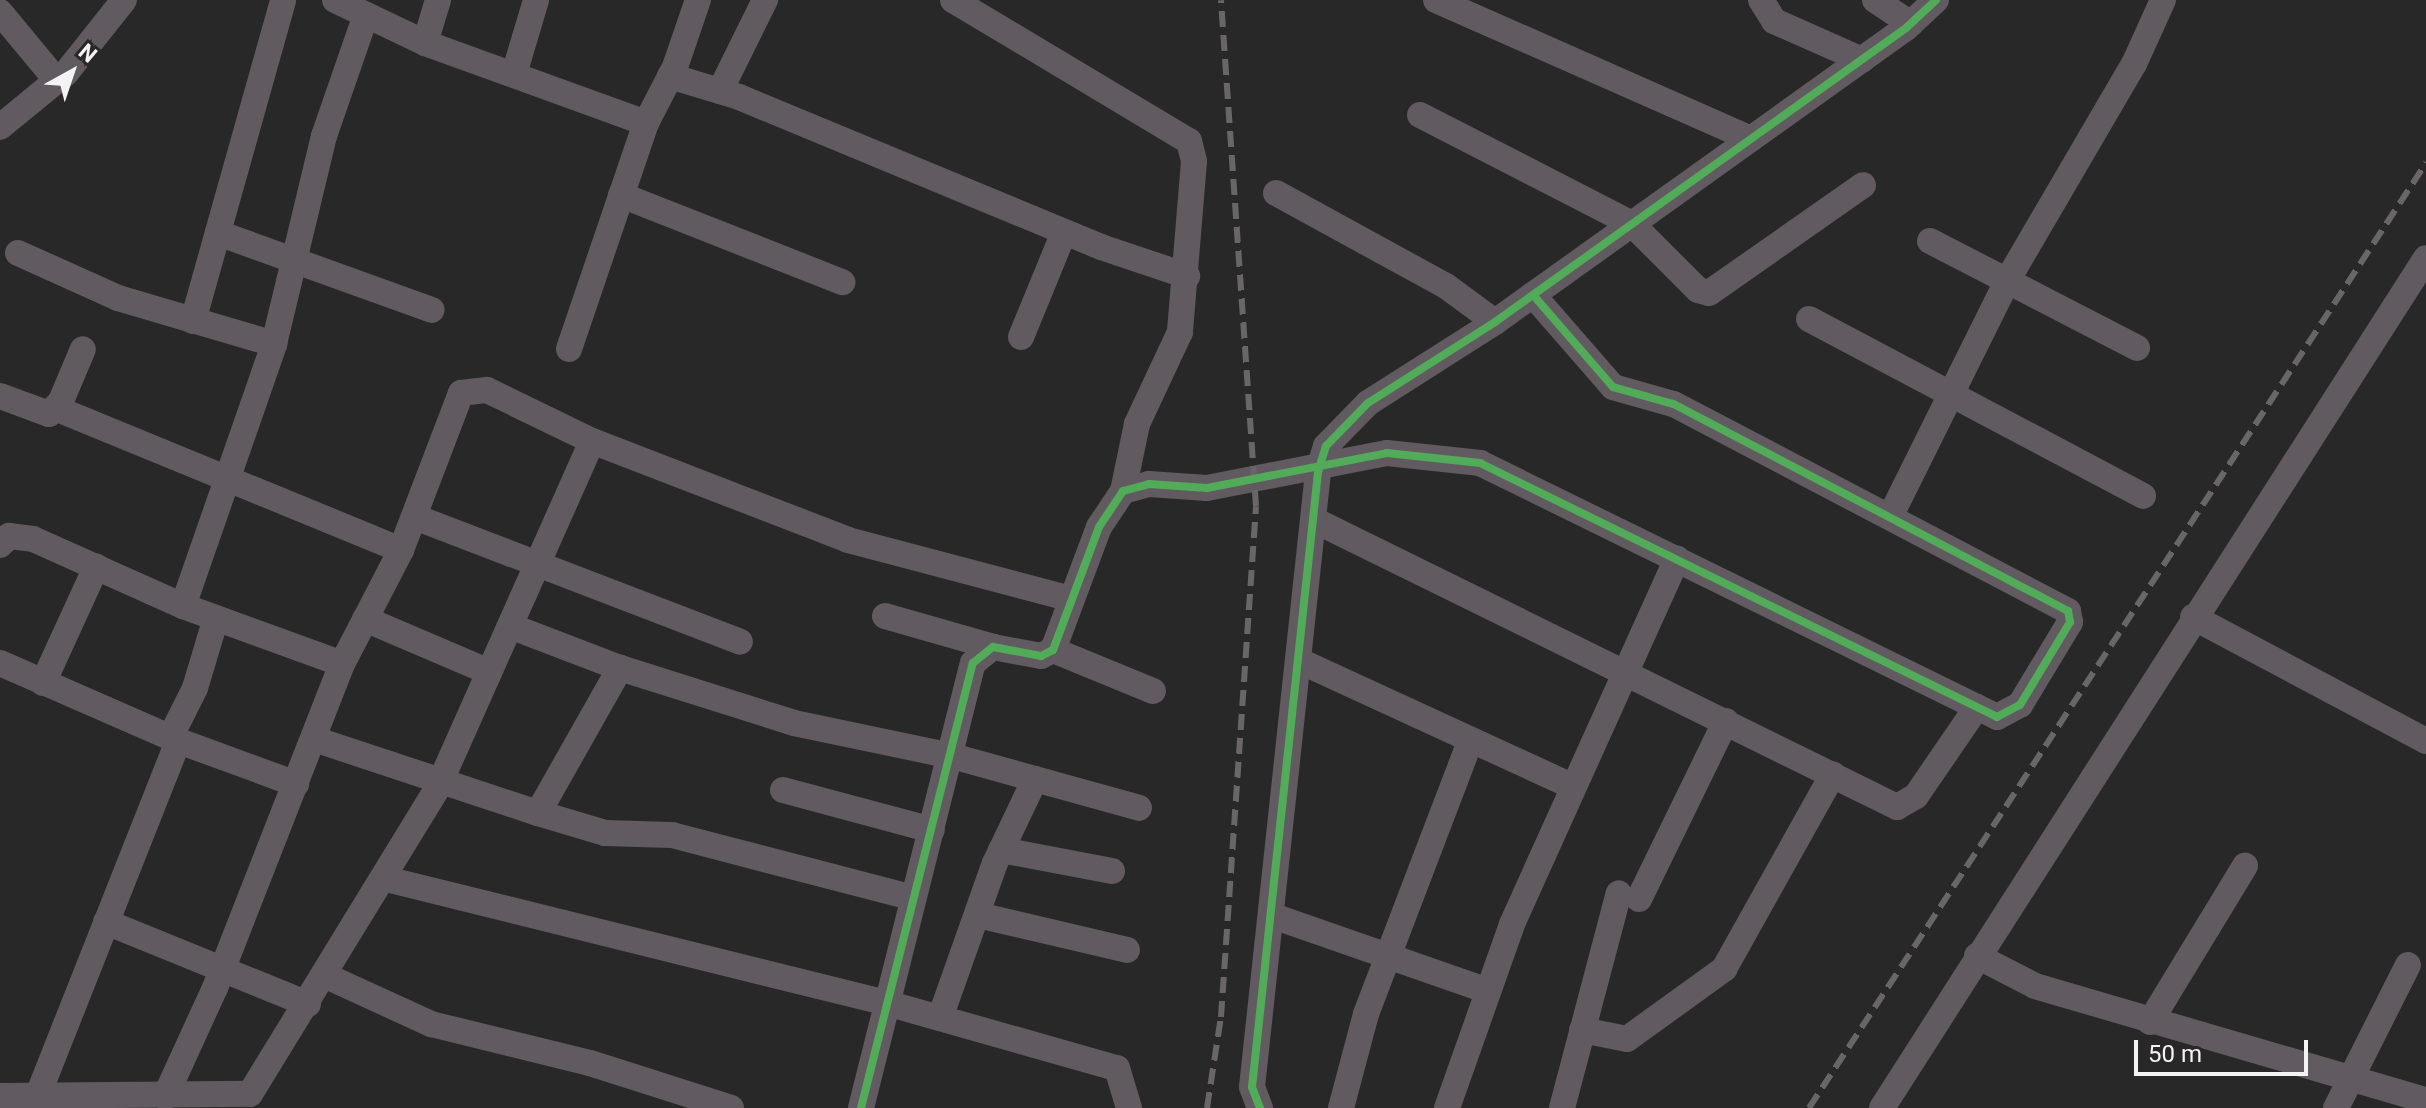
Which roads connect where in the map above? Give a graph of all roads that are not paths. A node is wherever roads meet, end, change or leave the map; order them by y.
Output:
1 (124, 0) edge
2 (283, 0) edge
3 (335, 0) edge
4 (438, 0) edge
5 (536, 0) edge
6 (698, 0) edge
7 (765, 0) edge
8 (953, 0) edge
9 (1436, 0) edge
10 (1761, 0) edge
11 (1875, 0) edge
12 (1936, 0) edge
13 (2163, 0) edge
14 (0, 12) edge
15 (366, 15) junction
16 (1911, 24) junction
17 (425, 43) junction
18 (1862, 60) junction
19 (514, 74) junction
20 (670, 76) junction
21 (57, 81) junction
22 (720, 91) junction
23 (1420, 115) dead end
24 (646, 123) junction
25 (0, 127) edge
26 (1751, 139) junction
27 (1863, 185) dead end
28 (1276, 193) dead end
29 (621, 195) junction
30 (1632, 224) junction
31 (1064, 232) junction
32 (218, 233) junction
33 (1930, 241) dead end
34 (18, 253) dead end
35 (2426, 258) edge
36 (296, 259) junction
37 (1187, 276) junction
38 (2007, 281) junction
39 (842, 282) dead end
40 (1533, 295) junction
41 (432, 310) dead end
42 (1809, 319) dead end
43 (193, 321) junction
44 (1495, 322) junction
45 (1021, 337) dead end
46 (274, 344) junction
47 (2137, 348) dead end
48 (83, 349) dead end
49 (569, 349) dead end
50 (1955, 391) junction
51 (0, 396) edge
52 (55, 408) junction
53 (592, 441) junction
54 (1318, 472) junction
55 (227, 476) junction
56 (1123, 491) junction
57 (2143, 496) dead end
58 (415, 517) junction
59 (1890, 517) junction
60 (1314, 520) junction
61 (0, 545) edge
62 (401, 550) junction
63 (1677, 559) junction
64 (538, 565) junction
65 (96, 567) junction
66 (1071, 599) junction
67 (183, 606) junction
68 (885, 616) dead end
69 (2193, 617) junction
70 (216, 618) junction
71 (365, 619) junction
72 (510, 626) junction
73 (740, 642) dead end
74 (993, 647) junction
75 (1053, 650) junction
76 (1302, 662) junction
77 (0, 663) edge
78 (342, 664) junction
79 (620, 668) junction
80 (489, 672) junction
81 (1626, 675) junction
82 (43, 683) junction
83 (1153, 691) dead end
84 (1977, 707) junction
85 (1726, 721) junction
86 (314, 739) junction
87 (176, 740) junction
88 (1470, 741) junction
89 (2426, 741) edge
90 (952, 756) junction
91 (1833, 774) junction
92 (1035, 779) junction
93 (296, 784) junction
94 (439, 785) junction
95 (1570, 785) junction
96 (783, 790) dead end
97 (1139, 808) dead end
98 (538, 813) junction
99 (932, 830) junction
100 (1001, 850) junction
101 (2245, 866) dead end
102 (1112, 871) dead end
103 (386, 879) junction
104 (913, 898) junction
105 (978, 915) junction
106 (1273, 916) junction
107 (106, 922) junction
108 (1127, 950) dead end
109 (1389, 956) junction
110 (1977, 956) junction
111 (2408, 965) dead end
112 (222, 969) junction
113 (324, 975) junction
114 (1488, 991) junction
115 (883, 1002) junction
116 (308, 1004) junction
117 (940, 1018) junction
118 (2150, 1022) junction
119 (1582, 1030) junction
120 (2354, 1077) junction
121 (38, 1095) junction
122 (0, 1096) edge
123 (165, 1097) junction
124 (2426, 1100) edge
125 (109, 1102) edge
126 (731, 1108) edge
127 (861, 1108) edge
128 (1129, 1108) edge
129 (1260, 1108) edge
130 (1341, 1108) edge
131 (1447, 1108) edge
132 (1562, 1108) edge
133 (1882, 1108) edge
134 (2336, 1108) edge

1 - 21 street
2 - 32 street
3 - 15 street
4 - 17 street
5 - 19 street
6 - 20 street
7 - 22 street
8 - 37 street
9 - 26 street
10 - 18 street
11 - 16 street
12 - 16 street
13 - 38 street
14 - 21 street
15 - 17 street
15 - 36 street
16 - 18 street
17 - 19 street
18 - 26 street
19 - 24 street
20 - 22 street
20 - 24 street
21 - 25 street
22 - 31 street
23 - 30 street
24 - 29 street
26 - 30 street
27 - 30 street
28 - 44 street
29 - 39 street
29 - 49 street
30 - 40 street
31 - 37 street
31 - 45 street
32 - 36 street
32 - 43 street
33 - 38 street
34 - 43 street
35 - 69 street
36 - 41 street
36 - 46 street
37 - 56 street
38 - 47 street
38 - 50 street
40 - 44 street
40 - 59 street
42 - 50 street
43 - 46 street
44 - 54 street
46 - 55 street
48 - 52 street
50 - 57 street
50 - 59 street
51 - 52 street
52 - 55 street
53 - 58 street
53 - 64 street
53 - 66 street
54 - 56 street
54 - 60 street
54 - 63 street
55 - 62 street
55 - 67 street
56 - 66 street
58 - 62 street
58 - 64 street
59 - 84 street
60 - 76 street
60 - 81 street
61 - 65 street
62 - 71 street
63 - 81 street
63 - 84 street
64 - 72 street
64 - 73 street
65 - 67 street
65 - 82 street
66 - 75 street
67 - 70 street
68 - 74 street
69 - 89 street
69 - 110 street
70 - 78 street
70 - 87 street
71 - 78 street
71 - 80 street
72 - 79 street
72 - 80 street
74 - 75 street
74 - 90 street
75 - 83 street
76 - 88 street
76 - 106 street
77 - 82 street
78 - 86 street
79 - 90 street
79 - 98 street
80 - 94 street
81 - 85 street
81 - 95 street
82 - 87 street
84 - 91 street
85 - 91 street
85 - 119 street
86 - 93 street
86 - 94 street
87 - 93 street
87 - 107 street
88 - 95 street
88 - 109 street
90 - 92 street
90 - 99 street
91 - 119 street
92 - 97 street
92 - 100 street
93 - 112 street
94 - 98 street
94 - 103 street
95 - 114 street
96 - 99 street
98 - 104 street
99 - 104 street
100 - 102 street
100 - 105 street
101 - 118 street
103 - 113 street
103 - 115 street
104 - 115 street
105 - 108 street
105 - 117 street
106 - 109 street
106 - 129 street
107 - 112 street
107 - 121 street
109 - 114 street
109 - 130 street
110 - 118 street
110 - 133 street
111 - 120 street
112 - 116 street
112 - 123 street
113 - 116 street
113 - 126 street
114 - 131 street
115 - 117 street
115 - 127 street
116 - 123 street
117 - 128 street
118 - 120 street
119 - 132 street
120 - 124 street
120 - 134 street
121 - 122 street
121 - 125 street
123 - 125 street

